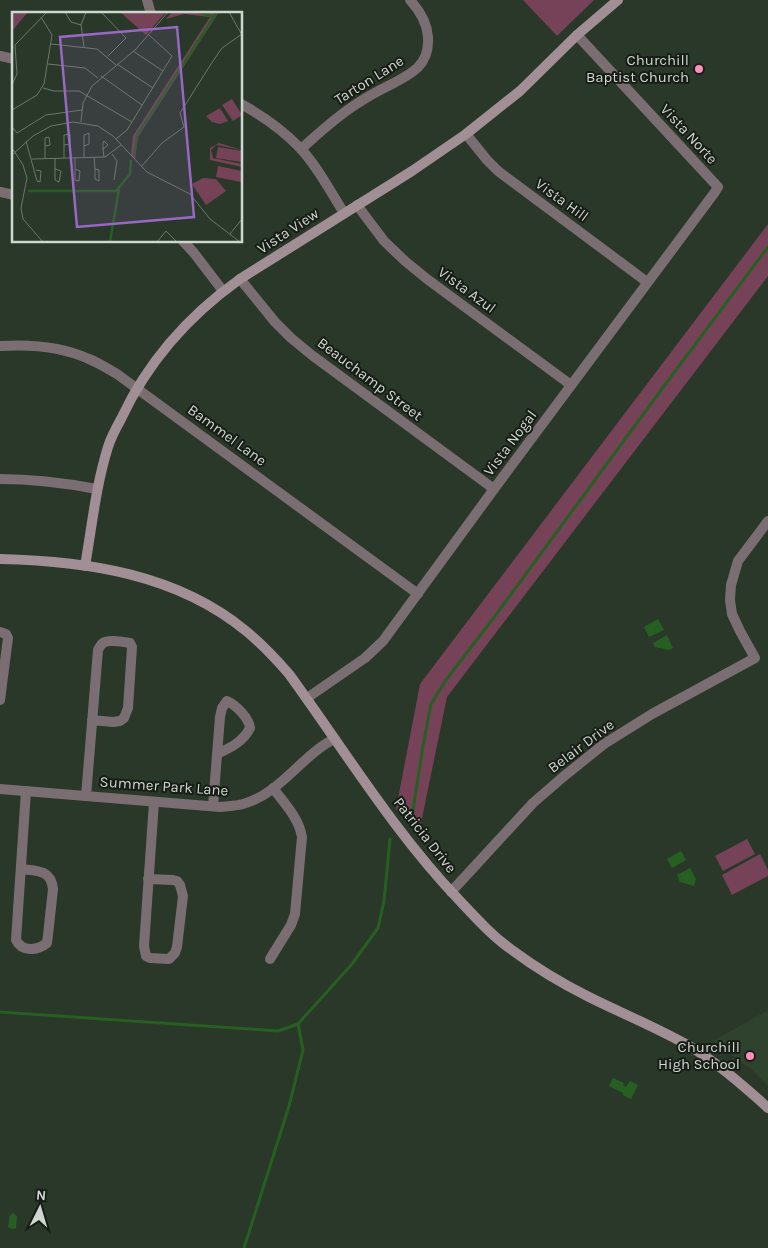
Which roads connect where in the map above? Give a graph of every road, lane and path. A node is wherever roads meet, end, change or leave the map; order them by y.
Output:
1 (410, 0) edge
2 (618, 0) edge
3 (577, 35) junction
4 (242, 104) edge
5 (466, 134) junction
6 (301, 149) junction
7 (718, 187) joint
8 (357, 205) junction
9 (344, 213) junction
10 (184, 242) edge
11 (240, 279) junction
12 (647, 282) junction
13 (223, 291) junction
14 (0, 346) edge
15 (571, 385) junction
16 (137, 388) junction
17 (0, 479) edge
18 (98, 489) junction
19 (494, 489) junction
20 (768, 521) edge
21 (0, 559) edge
22 (85, 566) junction
23 (418, 594) junction
24 (0, 632) edge
25 (307, 698) junction
26 (0, 700) edge
27 (92, 720) junction
28 (334, 739) junction
29 (217, 754) junction
30 (273, 788) junction
31 (0, 790) edge
32 (26, 792) junction
33 (86, 796) junction
34 (154, 802) junction
35 (213, 806) junction
36 (21, 869) junction
37 (148, 879) junction
38 (451, 892) junction
39 (270, 959) dead end
40 (768, 1108) edge

1 - 6 street, Tarton Lane
2 - 3 street, Vista View
3 - 5 street, Vista View
3 - 7 street, Vista Norte
4 - 6 street
5 - 8 street, Vista View
5 - 12 street, Vista Hill
6 - 9 street
7 - 12 street, Vista Nogal
8 - 9 street, Vista View
8 - 15 street, Vista Azul
9 - 11 street, Vista View
10 - 13 street
11 - 13 street, Vista View
11 - 19 street, Beauchamp Street
12 - 15 street, Vista Nogal
13 - 16 street, Vista View
14 - 16 street, Bammel Lane
15 - 19 street, Vista Nogal
16 - 18 street, Vista View
16 - 23 street, Bammel Lane
17 - 18 street
18 - 22 street, Vista View
19 - 23 street, Vista Nogal
20 - 38 street, Belair Drive
21 - 22 street, Patricia Drive
22 - 25 street, Patricia Drive
23 - 25 street, Vista Nogal
24 - 26 street
25 - 28 street, Patricia Drive
27 - 27 street
27 - 33 street
28 - 30 street, Summer Park Lane
28 - 38 street, Patricia Drive
29 - 29 street
29 - 35 street
30 - 35 street, Summer Park Lane
30 - 39 street
31 - 32 street, Summer Park Lane
32 - 33 street, Summer Park Lane
32 - 36 street
33 - 34 street, Summer Park Lane
34 - 35 street, Summer Park Lane
34 - 37 street
36 - 36 street
37 - 37 street
38 - 40 street, Patricia Drive

